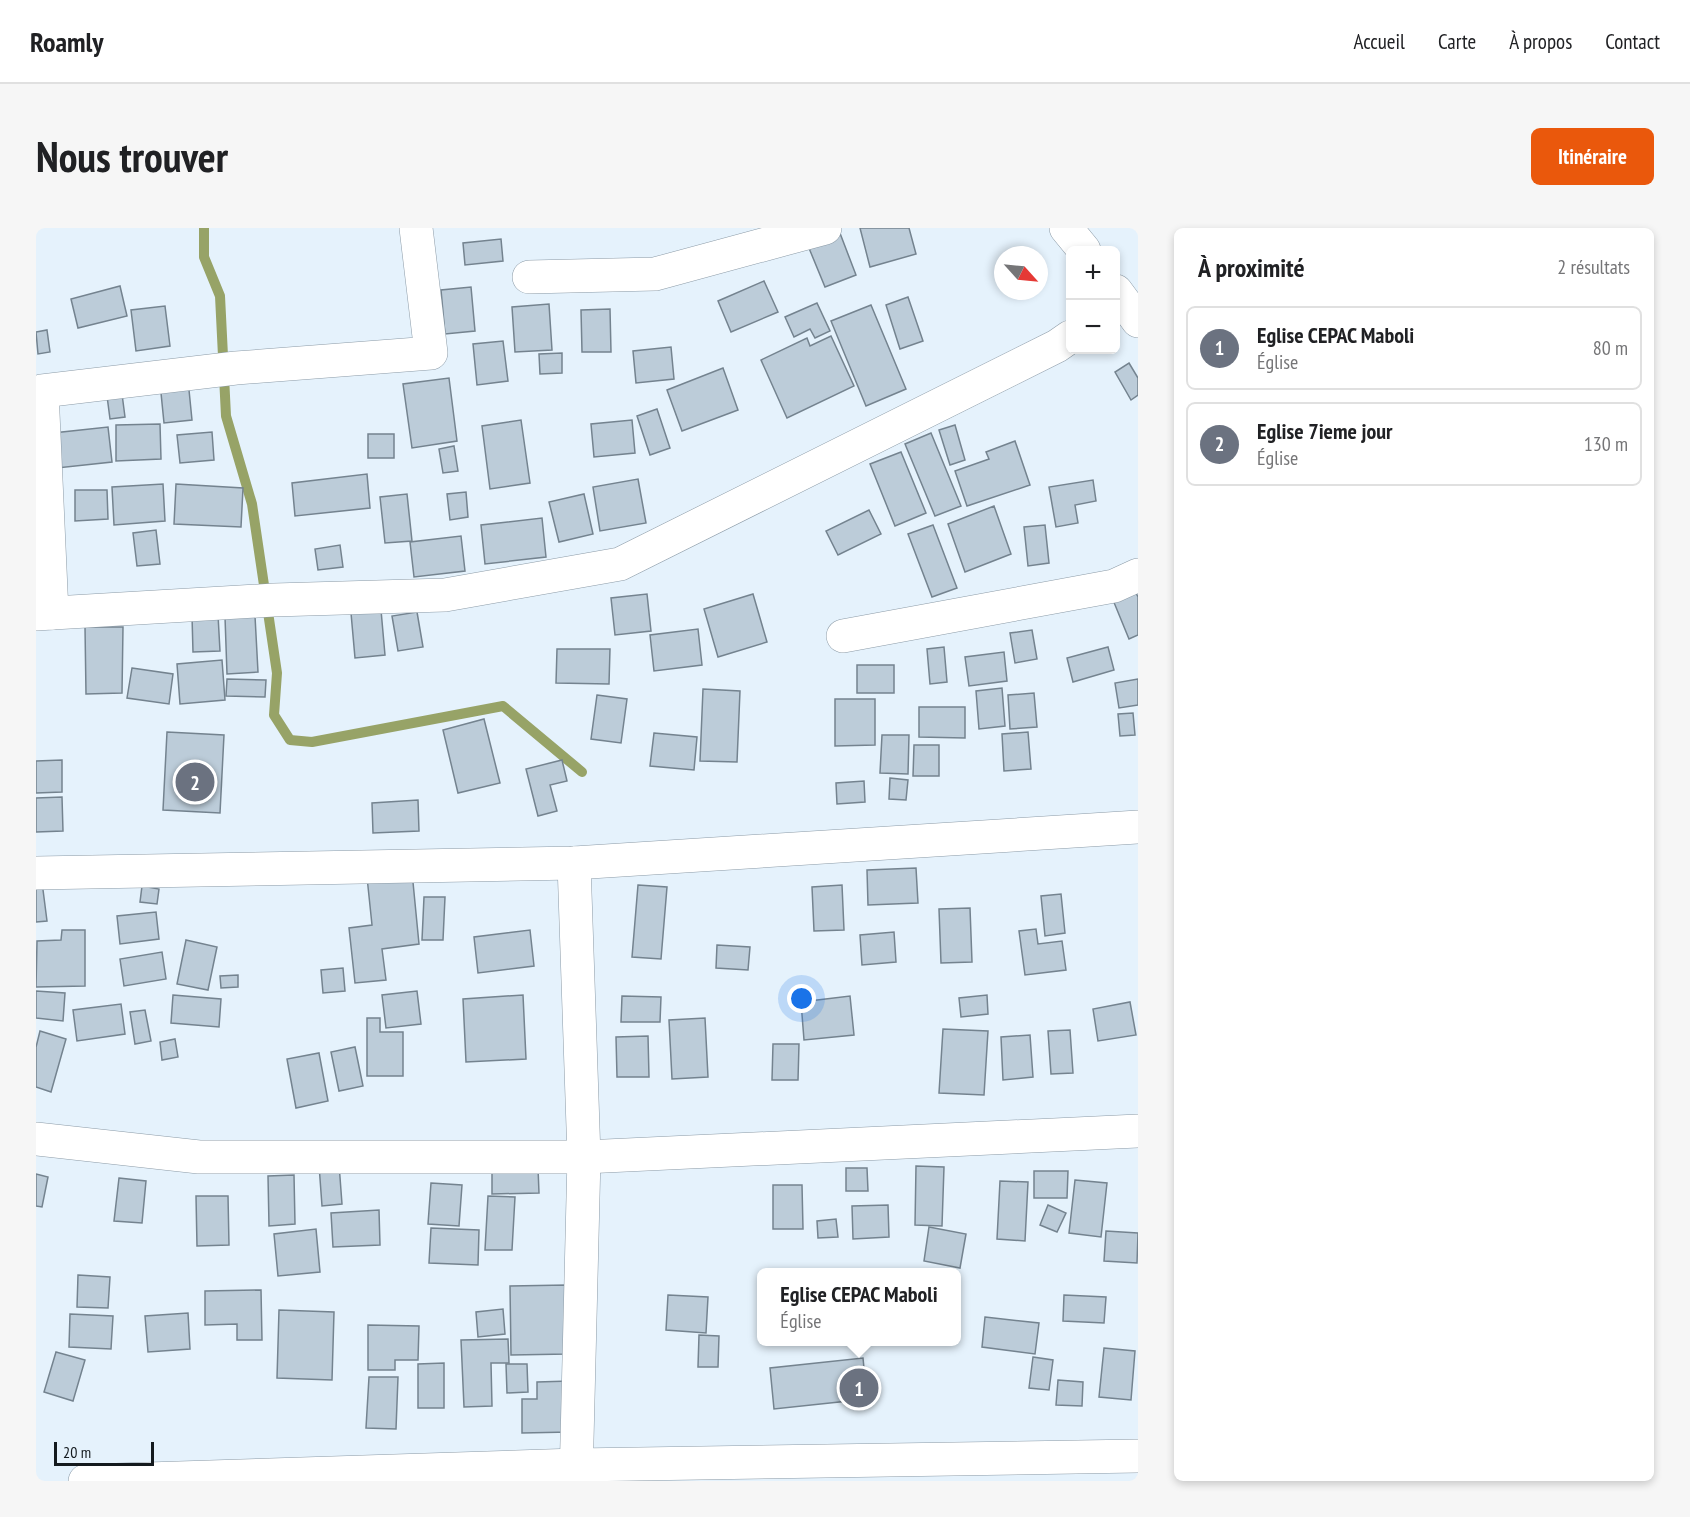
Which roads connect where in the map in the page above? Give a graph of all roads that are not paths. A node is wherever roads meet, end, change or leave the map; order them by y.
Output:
1 (416, 228) edge
2 (825, 228) edge
3 (1066, 228) edge
4 (1081, 246) edge
5 (529, 277) dead end
6 (1066, 340) edge
7 (1138, 575) edge
8 (44, 613) edge
9 (843, 636) dead end
10 (1138, 827) edge
11 (574, 863) junction
12 (36, 873) edge
13 (1138, 1131) edge
14 (36, 1139) edge
15 (584, 1156) junction
16 (1138, 1456) edge
17 (576, 1473) edge
18 (85, 1481) edge

1 - 8 main road
2 - 5 main road
3 - 4 main road
6 - 8 main road
7 - 9 main road
10 - 11 main road
11 - 12 main road
11 - 15 main road
13 - 15 main road
14 - 15 main road
15 - 17 main road
16 - 17 main road
17 - 18 main road

